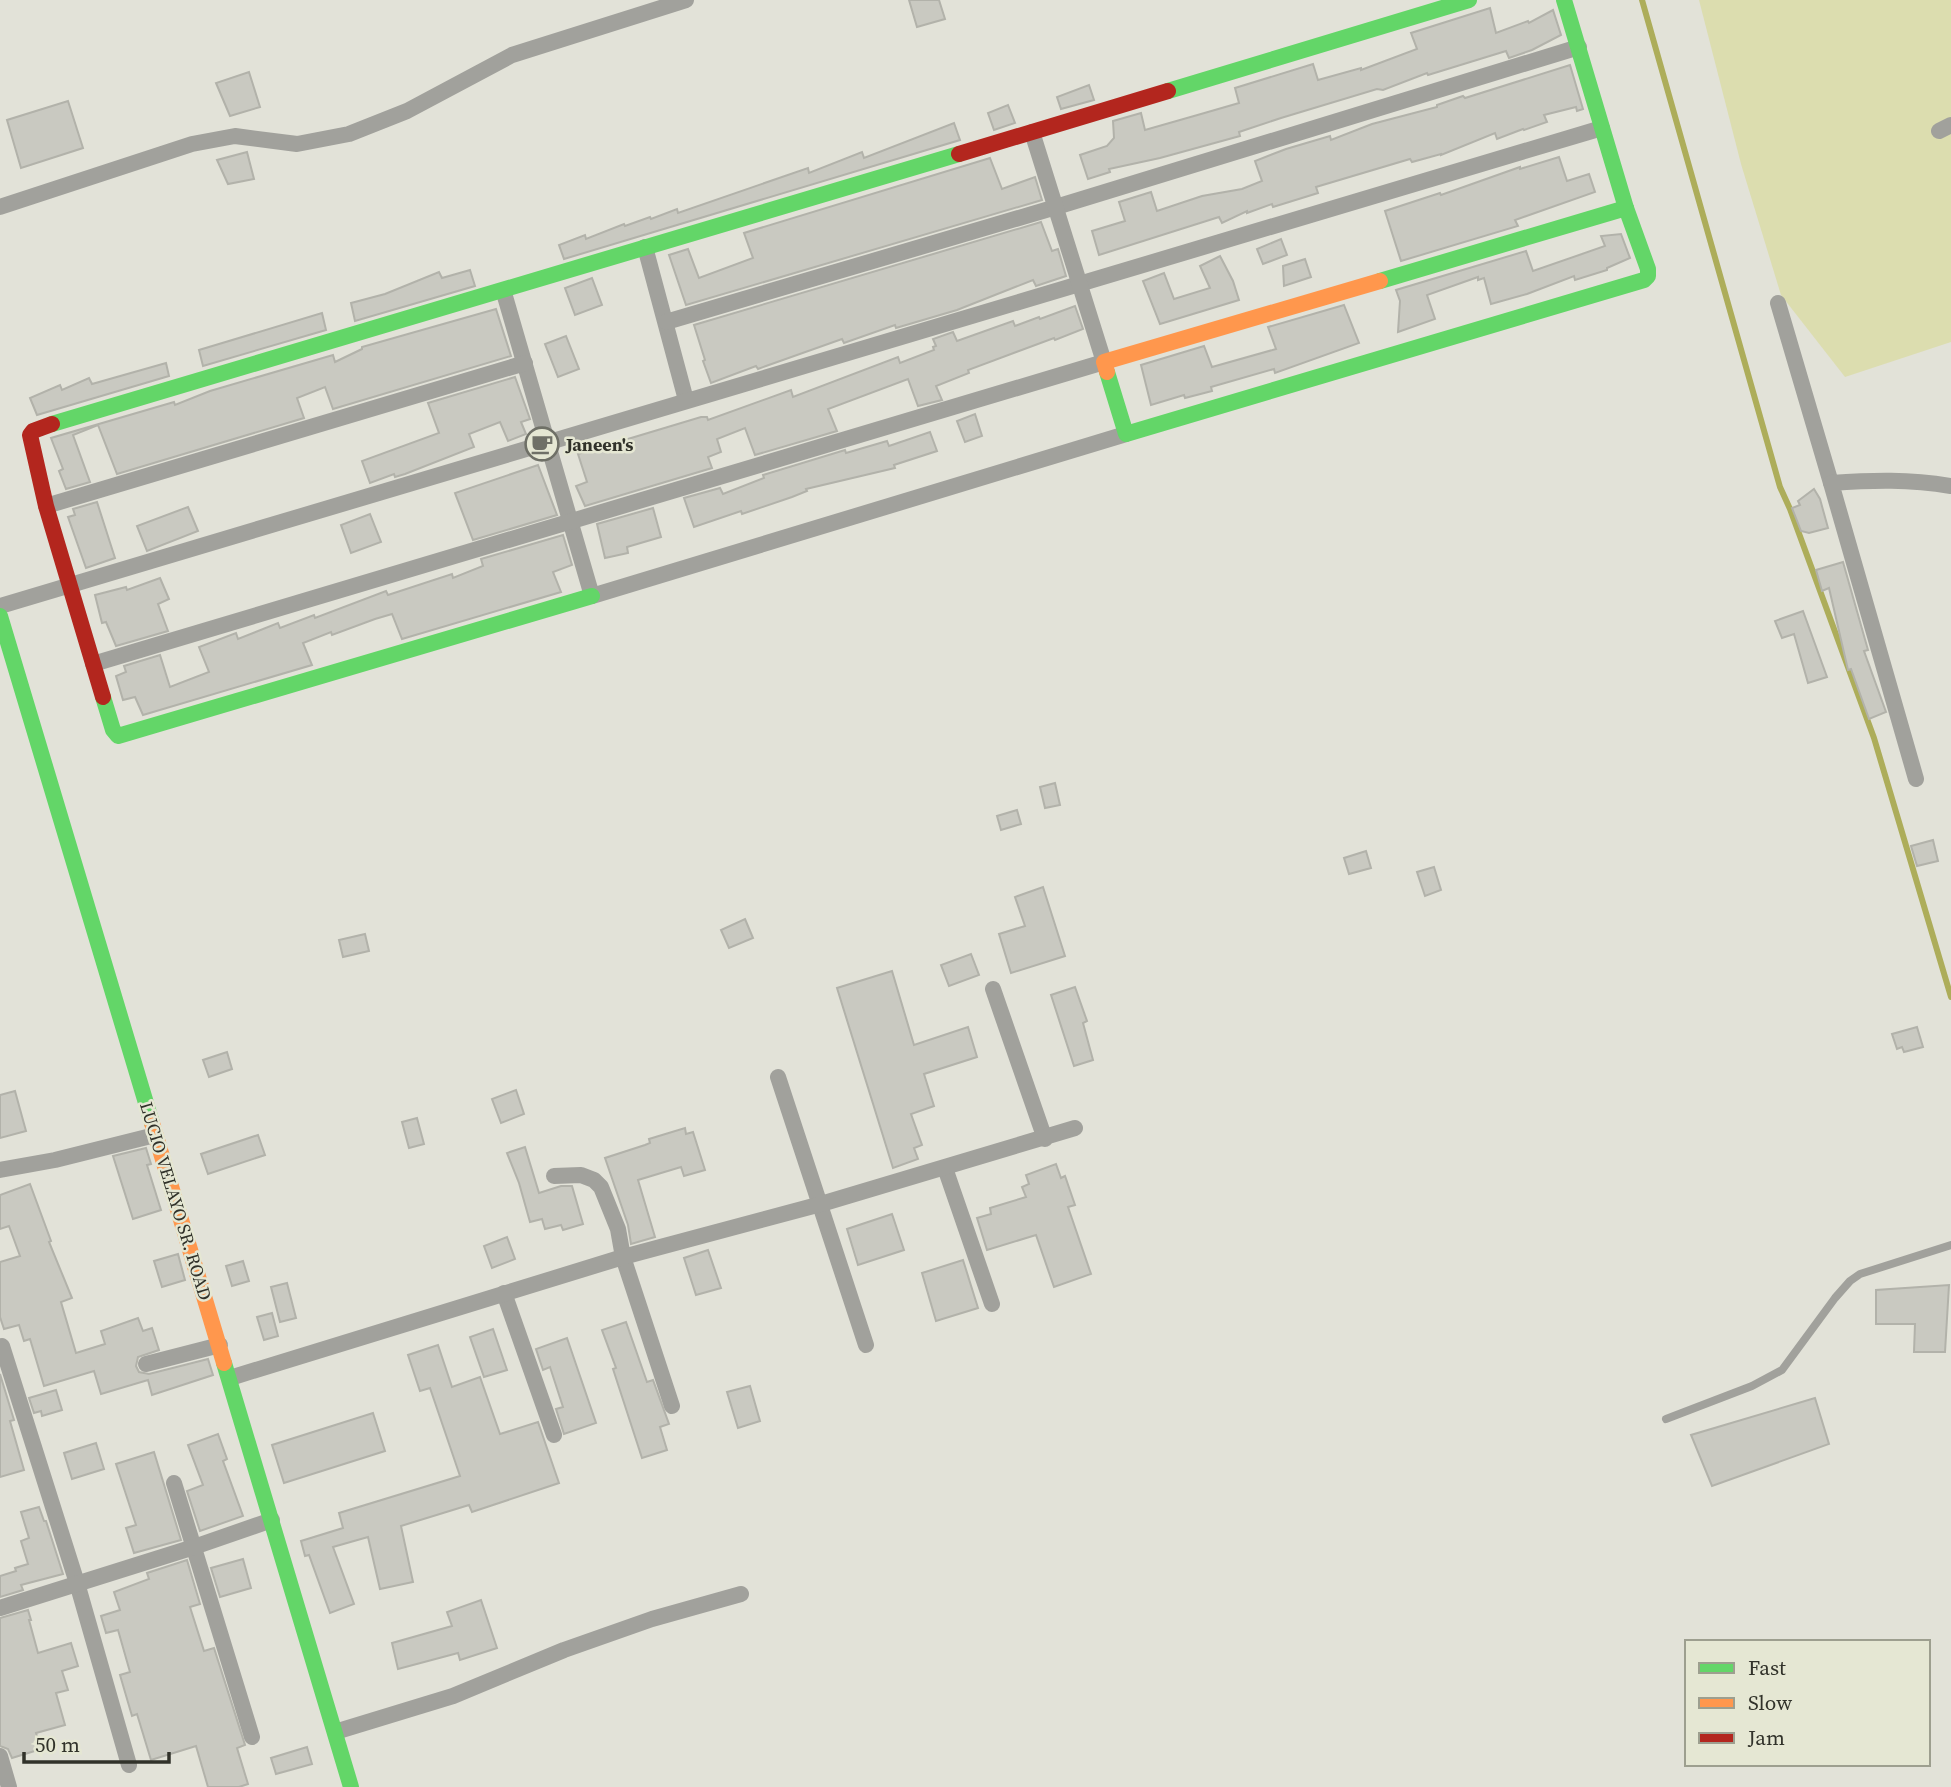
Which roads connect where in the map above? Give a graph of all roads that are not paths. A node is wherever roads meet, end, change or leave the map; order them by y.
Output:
1 (687, 0) edge
2 (1469, 0) edge
3 (1564, 0) edge
4 (1579, 47) junction
5 (1602, 128) junction
6 (1032, 132) junction
7 (0, 207) edge
8 (1056, 207) junction
9 (1626, 208) junction
10 (645, 247) junction
11 (1080, 284) junction
12 (504, 293) junction
13 (1778, 303) dead end
14 (666, 322) junction
15 (1104, 362) junction
16 (525, 363) junction
17 (687, 400) junction
18 (1126, 434) junction
19 (548, 442) junction
20 (1831, 483) junction
21 (1951, 486) edge
22 (46, 506) junction
23 (571, 522) junction
24 (69, 586) junction
25 (592, 596) junction
26 (0, 606) edge
27 (0, 616) edge
28 (6, 655) edge
29 (93, 664) junction
30 (1916, 779) dead end
31 (993, 989) dead end
32 (778, 1076) dead end
33 (1075, 1128) dead end
34 (155, 1135) junction
35 (1045, 1139) junction
36 (945, 1168) junction
37 (0, 1170) edge
38 (554, 1176) dead end
39 (821, 1205) junction
40 (1951, 1245) edge
41 (623, 1257) junction
42 (504, 1293) junction
43 (992, 1304) dead end
44 (220, 1345) junction
45 (866, 1345) dead end
46 (2, 1346) dead end
47 (146, 1364) dead end
48 (230, 1378) junction
49 (672, 1406) dead end
50 (1665, 1419) dead end
51 (554, 1435) dead end
52 (174, 1483) dead end
53 (272, 1520) junction
54 (194, 1547) junction
55 (77, 1583) junction
56 (741, 1594) dead end
57 (0, 1608) edge
58 (335, 1732) junction
59 (252, 1737) dead end
60 (0, 1756) edge
61 (129, 1765) dead end
62 (9, 1787) edge
63 (351, 1787) edge

1 - 7 street
2 - 6 street
3 - 4 street
4 - 5 street
4 - 8 street
5 - 9 street
5 - 11 street
6 - 8 street
6 - 10 street
8 - 11 street
8 - 14 street
9 - 15 street
9 - 18 street
10 - 12 street
10 - 14 street
11 - 15 street
11 - 17 street
12 - 16 street
12 - 22 street
13 - 20 street
14 - 17 street
15 - 18 street
15 - 23 street
16 - 19 street
16 - 22 street
17 - 19 street
18 - 25 street
19 - 23 street
19 - 24 street
20 - 21 street
20 - 30 street
22 - 24 street
23 - 25 street
23 - 29 street
24 - 26 street
24 - 29 street
25 - 29 street
27 - 28 street, LUCIO VELAYO SR. ROAD
28 - 34 street, LUCIO VELAYO SR. ROAD
31 - 35 street
32 - 39 street
33 - 35 street
34 - 37 street
34 - 44 street, LUCIO VELAYO SR. ROAD
35 - 36 street
36 - 39 street
36 - 43 street
38 - 41 street
39 - 41 street
39 - 45 street
40 - 50 lane
41 - 42 street
41 - 49 street
42 - 48 street
42 - 51 street
44 - 47 street
44 - 48 street, LUCIO VELAYO SR. ROAD
46 - 55 street
48 - 53 street, LUCIO VELAYO SR. ROAD
52 - 54 street
53 - 54 street
53 - 58 street, LUCIO VELAYO SR. ROAD
54 - 55 street
54 - 59 street
55 - 57 street
55 - 61 street
56 - 58 street
58 - 63 street, LUCIO VELAYO SR. ROAD
60 - 62 street

